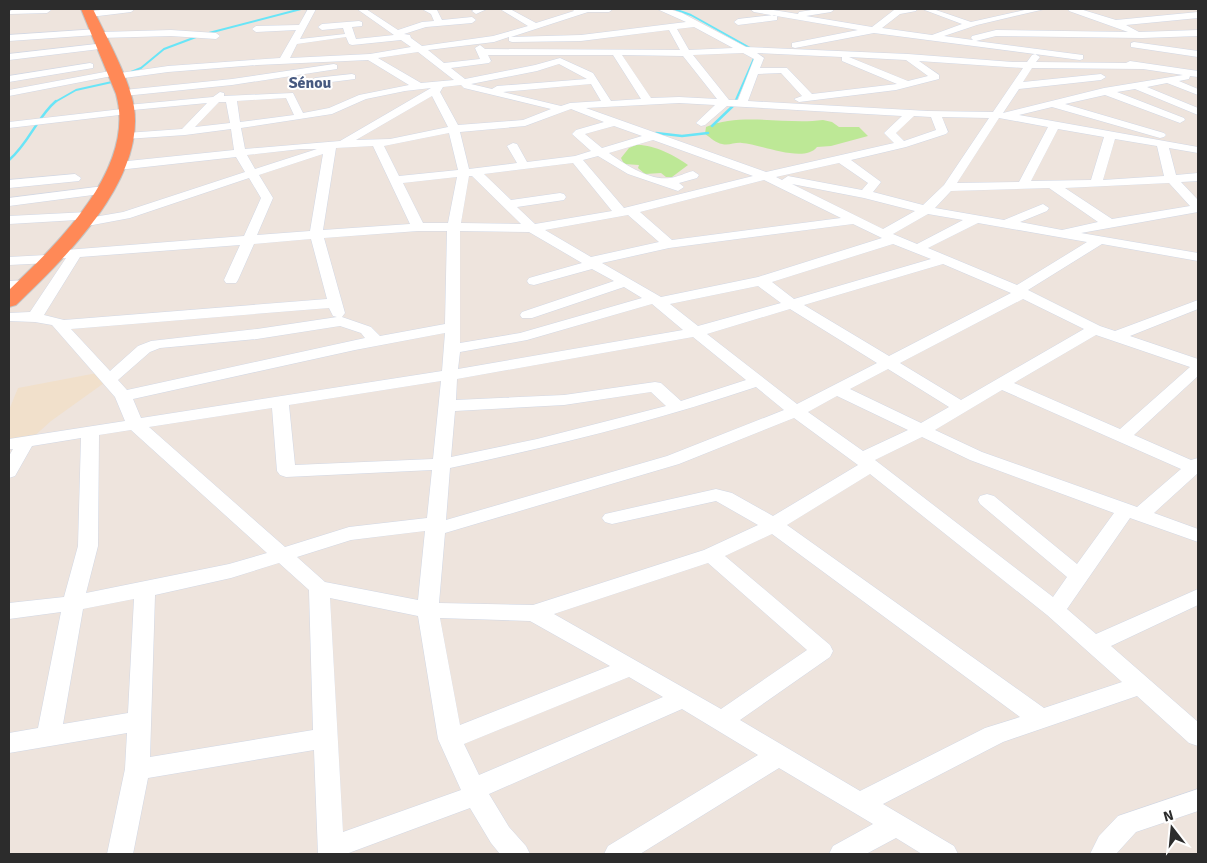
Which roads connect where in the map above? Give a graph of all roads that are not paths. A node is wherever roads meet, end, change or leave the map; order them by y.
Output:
1 (131, 9) edge
2 (312, 9) edge
3 (361, 9) edge
4 (426, 9) edge
5 (478, 9) edge
6 (504, 9) edge
7 (579, 9) edge
8 (609, 9) edge
9 (660, 9) edge
10 (754, 9) edge
11 (832, 9) edge
12 (913, 9) edge
13 (926, 9) edge
14 (1041, 9) edge
15 (1098, 9) edge
16 (47, 10) dead end
17 (1074, 10) edge
18 (88, 11) edge
19 (10, 13) edge
20 (1195, 14) edge
21 (35, 17) dead end
22 (1104, 19) junction
23 (472, 20) junction
24 (439, 22) junction
25 (738, 22) dead end
26 (793, 22) junction
27 (381, 23) junction
28 (1115, 23) junction
29 (695, 24) junction
30 (750, 24) dead end
31 (971, 24) junction
32 (347, 25) junction
33 (535, 26) junction
34 (302, 27) junction
35 (322, 27) dead end
36 (672, 27) junction
37 (256, 29) dead end
38 (874, 30) junction
39 (895, 33) junction
40 (996, 33) junction
41 (1198, 33) edge
42 (1019, 34) junction
43 (1062, 34) junction
44 (350, 35) junction
45 (400, 35) junction
46 (1142, 35) junction
47 (216, 36) dead end
48 (422, 36) dead end
49 (440, 36) dead end
50 (497, 37) junction
51 (9, 38) edge
52 (560, 38) junction
53 (933, 38) junction
54 (476, 39) junction
55 (960, 41) junction
56 (294, 42) junction
57 (1154, 46) junction
58 (419, 48) junction
59 (745, 50) junction
60 (765, 51) junction
61 (926, 51) junction
62 (1039, 51) junction
63 (482, 52) junction
64 (616, 53) junction
65 (686, 53) junction
66 (108, 54) junction
67 (833, 54) junction
68 (1198, 54) edge
69 (560, 55) junction
70 (9, 57) edge
71 (370, 57) junction
72 (907, 57) junction
73 (284, 60) junction
74 (257, 62) junction
75 (344, 62) junction
76 (443, 66) junction
77 (1030, 66) junction
78 (1142, 66) junction
79 (9, 67) edge
80 (754, 71) junction
81 (1198, 74) edge
82 (1101, 77) dead end
83 (9, 79) edge
84 (1167, 80) junction
85 (593, 81) junction
86 (232, 82) junction
87 (300, 82) dead end
88 (464, 82) junction
89 (448, 83) junction
90 (907, 84) junction
91 (418, 86) junction
92 (669, 86) dead end
93 (1016, 86) junction
94 (1137, 86) junction
95 (358, 87) junction
96 (864, 90) junction
97 (434, 91) junction
98 (489, 91) junction
99 (1104, 91) junction
100 (9, 92) edge
101 (1198, 92) edge
102 (810, 96) junction
103 (231, 99) junction
104 (215, 100) junction
105 (674, 100) junction
106 (647, 101) junction
107 (725, 102) junction
108 (608, 103) junction
109 (742, 103) junction
110 (1052, 103) junction
111 (126, 104) junction
112 (775, 105) junction
113 (566, 108) junction
114 (911, 113) junction
115 (932, 114) junction
116 (1198, 114) edge
117 (1002, 115) junction
118 (300, 117) junction
119 (1180, 120) junction
120 (615, 122) junction
121 (701, 123) dead end
122 (9, 125) edge
123 (236, 125) junction
124 (1055, 125) junction
125 (454, 129) junction
126 (1145, 130) junction
127 (185, 132) junction
128 (126, 136) junction
129 (654, 136) junction
130 (1110, 136) junction
131 (377, 143) junction
132 (1162, 144) junction
133 (902, 145) junction
134 (334, 146) junction
135 (513, 146) dead end
136 (1198, 148) edge
137 (598, 152) junction
138 (240, 153) junction
139 (576, 159) junction
140 (843, 160) junction
141 (118, 166) junction
142 (524, 166) junction
143 (469, 172) junction
144 (253, 174) junction
145 (693, 175) dead end
146 (765, 176) junction
147 (1198, 177) edge
148 (75, 178) dead end
149 (1171, 178) junction
150 (395, 180) junction
151 (669, 182) junction
152 (9, 184) edge
153 (1096, 184) junction
154 (1023, 185) junction
155 (1052, 185) junction
156 (948, 187) junction
157 (104, 190) junction
158 (865, 194) junction
159 (692, 195) junction
160 (560, 197) dead end
161 (9, 202) edge
162 (508, 204) junction
163 (1043, 208) dead end
164 (1198, 208) edge
165 (926, 210) junction
166 (626, 212) junction
167 (975, 219) junction
168 (9, 220) edge
169 (85, 220) junction
170 (854, 220) junction
171 (1005, 224) junction
172 (1110, 224) junction
173 (454, 226) junction
174 (418, 227) junction
175 (532, 228) junction
176 (1057, 234) junction
177 (316, 235) junction
178 (888, 236) junction
179 (249, 240) junction
180 (1098, 241) junction
181 (669, 244) junction
182 (917, 249) junction
183 (76, 253) junction
184 (51, 257) junction
185 (1198, 257) edge
186 (944, 260) junction
187 (9, 261) edge
188 (592, 262) junction
189 (231, 280) dead end
190 (534, 281) dead end
191 (761, 281) junction
192 (626, 282) junction
193 (27, 284) junction
194 (9, 285) edge
195 (9, 292) edge
196 (1020, 292) junction
197 (656, 300) junction
198 (9, 301) edge
199 (336, 304) junction
200 (792, 304) junction
201 (1198, 304) edge
202 (219, 313) junction
203 (527, 315) dead end
204 (9, 317) edge
205 (35, 317) junction
206 (341, 321) junction
207 (60, 325) junction
208 (453, 328) junction
209 (1096, 329) junction
210 (696, 332) junction
211 (1116, 336) junction
212 (376, 341) junction
213 (175, 342) junction
214 (452, 349) junction
215 (889, 363) junction
216 (1198, 364) edge
217 (1198, 368) edge
218 (450, 376) junction
219 (758, 381) junction
220 (1001, 384) junction
221 (116, 388) junction
222 (838, 390) junction
223 (280, 402) junction
224 (448, 406) junction
225 (961, 407) junction
226 (678, 408) junction
227 (796, 412) junction
228 (134, 424) junction
229 (922, 430) junction
230 (90, 432) junction
231 (1122, 437) junction
232 (17, 444) edge
233 (866, 462) junction
234 (442, 464) junction
235 (1196, 466) edge
236 (9, 472) edge
237 (987, 500) dead end
238 (1133, 513) junction
239 (612, 518) dead end
240 (774, 525) junction
241 (436, 526) junction
242 (1198, 536) edge
243 (281, 555) junction
244 (711, 555) junction
245 (1079, 576) junction
246 (319, 588) junction
247 (145, 590) junction
248 (1198, 596) edge
249 (73, 603) junction
250 (428, 610) junction
251 (1055, 610) junction
252 (9, 611) edge
253 (534, 613) junction
254 (1095, 644) junction
255 (631, 667) junction
256 (1141, 686) junction
257 (684, 698) junction
258 (1041, 719) junction
259 (139, 721) junction
260 (721, 721) junction
261 (1195, 730) edge
262 (48, 736) junction
263 (326, 738) junction
264 (450, 739) junction
265 (9, 743) edge
266 (780, 755) junction
267 (137, 768) junction
268 (474, 792) junction
269 (1198, 800) edge
270 (860, 803) junction
271 (896, 825) junction
272 (331, 851) edge
273 (120, 854) edge
274 (517, 854) edge
275 (618, 854) edge
276 (842, 854) edge
277 (945, 854) edge
278 (1103, 854) edge

1 - 18 street
2 - 34 street
3 - 27 street
4 - 24 street
5 - 23 street
6 - 33 street
7 - 8 street
7 - 33 street
9 - 29 street
10 - 26 street
11 - 26 street
12 - 38 street
13 - 31 street
14 - 31 street
15 - 17 street
16 - 19 street
17 - 22 street
18 - 66 highway
19 - 21 street
20 - 28 street
22 - 28 street
22 - 42 street
23 - 24 street
23 - 54 street
24 - 45 street
25 - 26 street
26 - 30 street
26 - 38 street
27 - 32 street
27 - 45 street
28 - 46 street
29 - 36 street
29 - 59 street
31 - 40 street
31 - 53 street
32 - 35 street
32 - 44 street
33 - 50 street
34 - 37 street
34 - 56 street
36 - 52 street
36 - 65 street
38 - 39 street
38 - 60 street
39 - 53 street
39 - 61 street
40 - 42 street
40 - 55 street
41 - 46 street
42 - 43 street
43 - 46 street
43 - 57 street
44 - 45 street
44 - 56 street
45 - 48 street
45 - 58 street
46 - 57 street
47 - 66 street
49 - 54 street
50 - 52 street
50 - 54 street
51 - 66 street
52 - 69 street
53 - 55 street
54 - 58 street
54 - 63 street
55 - 62 street
56 - 73 street
57 - 68 street
58 - 71 street
58 - 76 street
59 - 60 street
59 - 65 street
59 - 80 street
60 - 67 street
61 - 72 street
61 - 77 street
62 - 77 street
62 - 78 street
63 - 69 street
63 - 76 street
64 - 65 street
64 - 69 street
64 - 106 street
65 - 107 street
66 - 70 street
66 - 74 street
66 - 79 street
66 - 83 street
66 - 100 street
66 - 111 highway
67 - 72 street
67 - 90 street
69 - 85 street
69 - 88 street
71 - 75 street
71 - 91 street
72 - 90 street
73 - 74 street
73 - 75 street
74 - 86 street
75 - 86 street
75 - 95 street
76 - 88 street
77 - 78 street
77 - 93 street
78 - 81 street
80 - 102 street
80 - 109 street
81 - 84 street
82 - 93 street
84 - 94 street
84 - 101 street
85 - 98 street
85 - 108 street
86 - 104 street
86 - 111 street
87 - 95 street
88 - 89 street
88 - 98 street
89 - 91 street
89 - 97 street
90 - 96 street
91 - 95 street
92 - 105 street
93 - 117 street
94 - 99 street
94 - 116 street
95 - 118 street
96 - 102 street
96 - 115 street
97 - 125 street
97 - 134 street
98 - 113 street
99 - 110 street
99 - 119 street
102 - 112 street
103 - 104 street
103 - 118 street
103 - 123 street
104 - 111 street
104 - 127 street
105 - 106 street
105 - 107 street
106 - 108 street
107 - 109 street
107 - 121 street
108 - 113 street
109 - 112 street
110 - 117 street
110 - 126 street
111 - 122 street
111 - 128 highway
112 - 114 street
113 - 120 street
113 - 125 street
114 - 115 street
114 - 133 street
115 - 117 street
115 - 133 street
116 - 119 street
117 - 124 street
117 - 156 street
118 - 123 street
119 - 126 street
120 - 129 street
120 - 137 street
123 - 127 street
123 - 138 street
124 - 130 street
124 - 154 street
125 - 131 street
125 - 143 street
126 - 136 street
127 - 128 street
128 - 141 highway
129 - 137 street
129 - 146 street
130 - 132 street
130 - 153 street
131 - 134 street
131 - 150 street
132 - 136 street
132 - 149 street
133 - 140 street
134 - 138 street
134 - 144 street
134 - 177 street
135 - 142 street
137 - 139 street
137 - 151 street
138 - 141 street
138 - 144 street
139 - 142 street
139 - 166 street
140 - 146 street
140 - 158 street
141 - 157 highway
142 - 143 street
143 - 150 street
143 - 162 street
143 - 173 street
144 - 169 street
144 - 179 street
145 - 151 street
146 - 158 street
146 - 159 street
146 - 170 street
147 - 149 street
148 - 152 street
149 - 153 street
149 - 164 street
150 - 174 street
151 - 159 street
153 - 155 street
154 - 155 street
154 - 156 street
155 - 172 street
156 - 165 street
157 - 161 street
157 - 169 highway
158 - 165 street
159 - 166 street
160 - 162 street
162 - 175 street
163 - 171 street
164 - 172 street
165 - 167 street
165 - 178 street
166 - 175 street
166 - 181 street
167 - 171 street
167 - 182 street
168 - 169 street
169 - 184 highway
170 - 178 street
170 - 181 street
171 - 176 street
172 - 176 street
173 - 174 street
173 - 175 street
173 - 208 street
174 - 177 street
175 - 188 street
176 - 180 street
177 - 179 street
177 - 199 street
178 - 182 street
178 - 191 street
179 - 183 street
179 - 189 street
180 - 185 street
180 - 196 street
181 - 188 street
182 - 186 street
183 - 184 street
183 - 205 street
184 - 187 street
184 - 193 highway
186 - 196 street
186 - 200 street
188 - 190 street
188 - 192 street
191 - 197 street
191 - 200 street
192 - 197 street
192 - 203 street
193 - 194 street
193 - 195 street
193 - 198 highway
196 - 209 street
196 - 215 street
197 - 210 street
197 - 214 street
199 - 202 street
199 - 206 street
200 - 210 street
200 - 215 street
201 - 211 street
202 - 207 street
202 - 213 street
204 - 205 street
205 - 207 street
206 - 212 street
206 - 213 street
207 - 221 street
208 - 212 street
208 - 214 street
209 - 211 street
209 - 220 street
210 - 218 street
210 - 219 street
211 - 216 street
212 - 221 street
213 - 221 street
214 - 218 street
215 - 222 street
215 - 225 street
217 - 231 street
218 - 223 street
218 - 224 street
219 - 226 street
219 - 227 street
220 - 225 street
220 - 231 street
221 - 228 street
222 - 227 street
222 - 229 street
223 - 228 street
223 - 234 street
224 - 226 street
224 - 234 street
225 - 229 street
226 - 234 street
227 - 233 street
227 - 241 street
228 - 230 street
228 - 243 street
229 - 233 street
229 - 238 street
230 - 232 street
230 - 249 street
231 - 235 street
232 - 236 street
233 - 240 street
233 - 251 street
234 - 241 street
235 - 238 street
237 - 245 street
238 - 242 street
238 - 245 street
239 - 240 street
240 - 244 street
240 - 258 street
241 - 243 street
241 - 250 street
243 - 246 street
243 - 247 street
244 - 253 street
244 - 260 street
245 - 251 street
246 - 250 street
246 - 263 street
247 - 249 street
247 - 259 street
248 - 254 street
249 - 252 street
249 - 262 street
250 - 253 street
250 - 264 street
251 - 254 street
253 - 255 street
254 - 256 street
255 - 257 street
255 - 264 street
256 - 258 street
256 - 261 street
257 - 260 street
257 - 268 street
258 - 270 street
259 - 262 street
259 - 267 street
260 - 266 street
262 - 265 street
263 - 267 street
263 - 272 street
264 - 268 street
266 - 270 street
266 - 275 street
267 - 273 street
268 - 272 street
268 - 274 street
269 - 278 street
270 - 271 street
271 - 276 street
271 - 277 street

